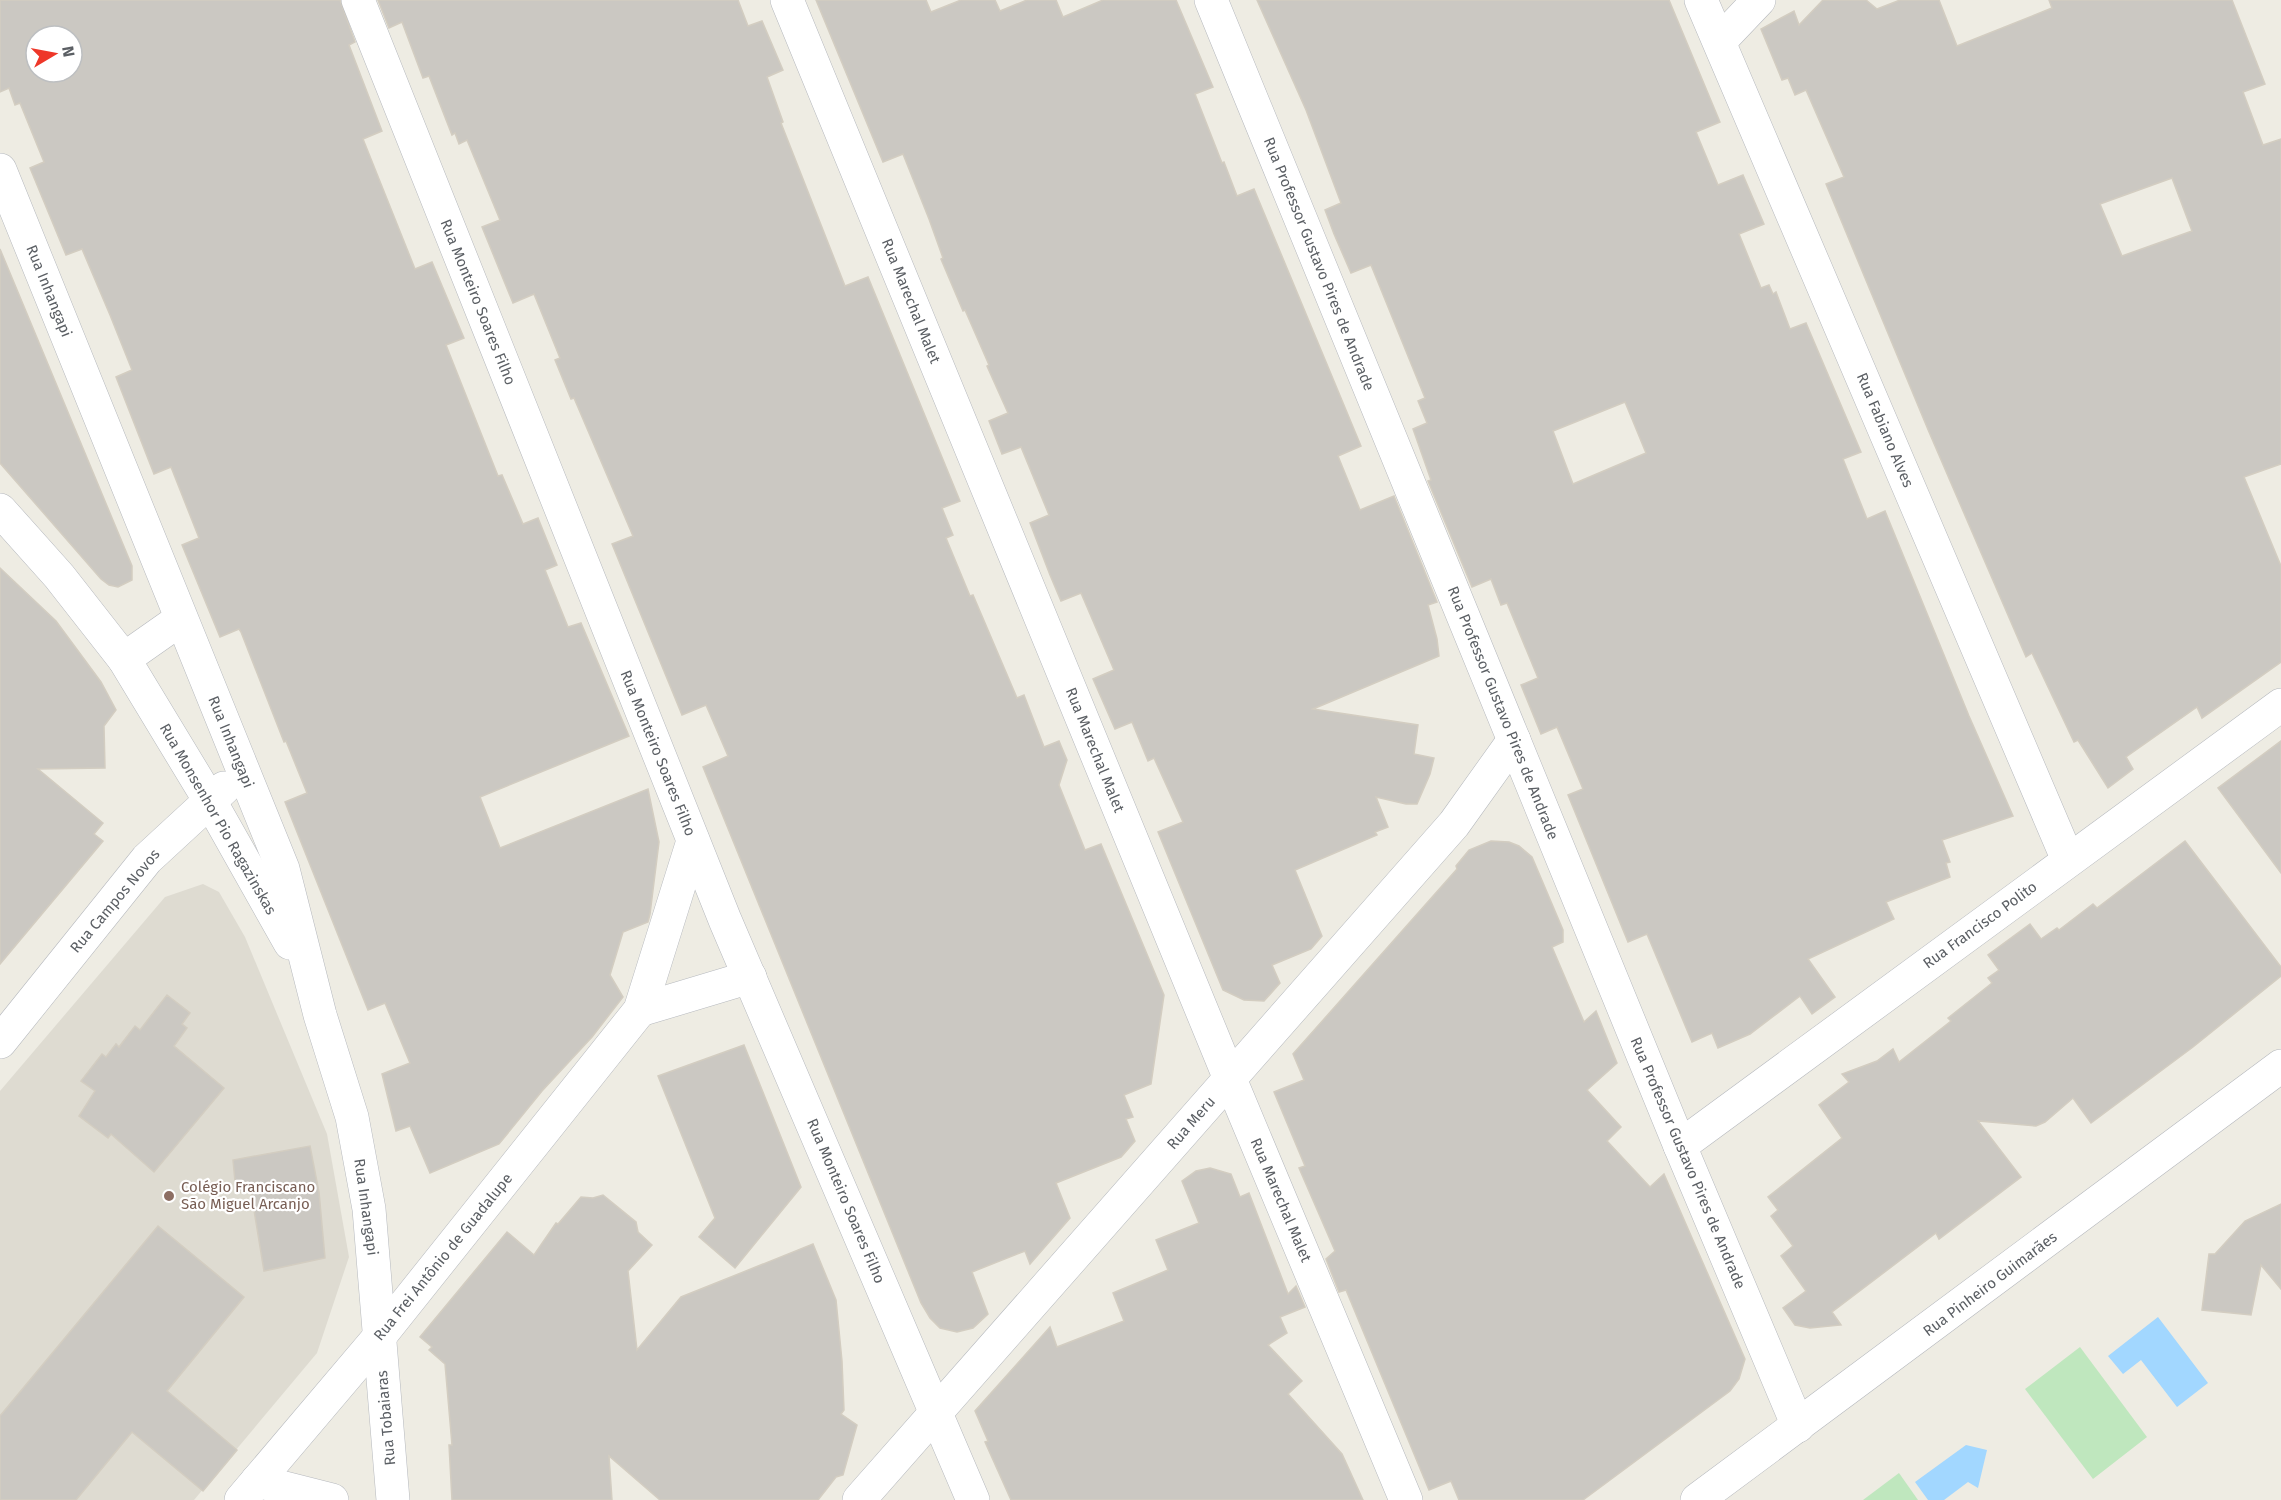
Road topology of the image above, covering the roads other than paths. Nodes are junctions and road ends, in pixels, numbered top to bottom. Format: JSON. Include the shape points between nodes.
{"nodes":[{"id":1,"x":358,"y":0,"type":"edge"},
{"id":2,"x":788,"y":0,"type":"edge"},
{"id":3,"x":1210,"y":0,"type":"edge"},
{"id":4,"x":1701,"y":0,"type":"edge"},
{"id":5,"x":1759,"y":0,"type":"edge"},
{"id":6,"x":1720,"y":41,"type":"junction"},
{"id":7,"x":0,"y":170,"type":"edge"},
{"id":8,"x":0,"y":510,"type":"edge"},
{"id":9,"x":181,"y":619,"type":"junction"},
{"id":10,"x":124,"y":659,"type":"junction"},
{"id":11,"x":2281,"y":705,"type":"edge"},
{"id":12,"x":1514,"y":740,"type":"junction"},
{"id":13,"x":242,"y":771,"type":"junction"},
{"id":14,"x":210,"y":801,"type":"junction"},
{"id":15,"x":693,"y":841,"type":"junction"},
{"id":16,"x":2068,"y":860,"type":"junction"},
{"id":17,"x":750,"y":977,"type":"junction"},
{"id":18,"x":310,"y":980,"type":"junction"},
{"id":19,"x":640,"y":1010,"type":"junction"},
{"id":20,"x":0,"y":1042,"type":"edge"},
{"id":21,"x":2281,"y":1066,"type":"edge"},
{"id":22,"x":1230,"y":1079,"type":"junction"},
{"id":23,"x":1680,"y":1146,"type":"junction"},
{"id":24,"x":380,"y":1336,"type":"junction"},
{"id":25,"x":936,"y":1413,"type":"junction"},
{"id":26,"x":1798,"y":1426,"type":"junction"},
{"id":27,"x":249,"y":1490,"type":"edge"},
{"id":28,"x":332,"y":1500,"type":"edge"},
{"id":29,"x":393,"y":1500,"type":"edge"},
{"id":30,"x":859,"y":1500,"type":"edge"},
{"id":31,"x":973,"y":1500,"type":"edge"},
{"id":32,"x":1406,"y":1500,"type":"edge"},
{"id":33,"x":1697,"y":1500,"type":"edge"}],
"edges":[{"from":1,"to":15,"type":"street","name":"Rua Monteiro Soares Filho"},
{"from":2,"to":22,"type":"street","name":"Rua Marechal Malet"},
{"from":3,"to":12,"type":"street","name":"Rua Professor Gustavo Pires de Andrade"},
{"from":4,"to":6,"type":"street","name":"Rua Fabiano Alves"},
{"from":5,"to":6,"type":"street"},
{"from":6,"to":16,"type":"street","name":"Rua Fabiano Alves"},
{"from":7,"to":9,"type":"street","name":"Rua Inhangapi"},
{"from":8,"to":10,"type":"street","name":"Rua Monsenhor Pio Ragazinskas","via":[[59,576]]},
{"from":9,"to":10,"type":"street"},
{"from":9,"to":13,"type":"street","name":"Rua Inhangapi"},
{"from":10,"to":14,"type":"street","name":"Rua Monsenhor Pio Ragazinskas"},
{"from":11,"to":16,"type":"street","name":"Rua Francisco Polito"},
{"from":12,"to":22,"type":"street","name":"Rua Meru","via":[[1454,824]]},
{"from":12,"to":23,"type":"street","name":"Rua Professor Gustavo Pires de Andrade"},
{"from":13,"to":14,"type":"street","name":"Rua Campos Novos"},
{"from":13,"to":18,"type":"street","name":"Rua Inhangapi","via":[[283,869]]},
{"from":14,"to":18,"type":"street","name":"Rua Monsenhor Pio Ragazinskas"},
{"from":14,"to":20,"type":"street","name":"Rua Campos Novos","via":[[147,859]]},
{"from":15,"to":17,"type":"street","name":"Rua Monteiro Soares Filho"},
{"from":15,"to":19,"type":"street","name":"Rua Frei Antônio de Guadalupe"},
{"from":16,"to":23,"type":"street","name":"Rua Francisco Polito"},
{"from":17,"to":19,"type":"street"},
{"from":17,"to":25,"type":"street","name":"Rua Monteiro Soares Filho"},
{"from":18,"to":24,"type":"street","name":"Rua Inhangapi","via":[[352,1117],[369,1209]]},
{"from":19,"to":24,"type":"street","name":"Rua Frei Antônio de Guadalupe"},
{"from":21,"to":26,"type":"street","name":"Rua Pinheiro Guimarães"},
{"from":22,"to":25,"type":"street","name":"Rua Meru"},
{"from":22,"to":32,"type":"street","name":"Rua Marechal Malet"},
{"from":23,"to":26,"type":"street","name":"Rua Professor Gustavo Pires de Andrade"},
{"from":24,"to":27,"type":"street","name":"Rua Frei Antônio de Guadalupe"},
{"from":24,"to":29,"type":"street","name":"Rua Tobaiaras"},
{"from":25,"to":30,"type":"street","name":"Rua Meru"},
{"from":25,"to":31,"type":"street","name":"Rua Monteiro Soares Filho"},
{"from":26,"to":33,"type":"street","name":"Rua Pinheiro Guimarães"},
{"from":27,"to":28,"type":"street"}]}
